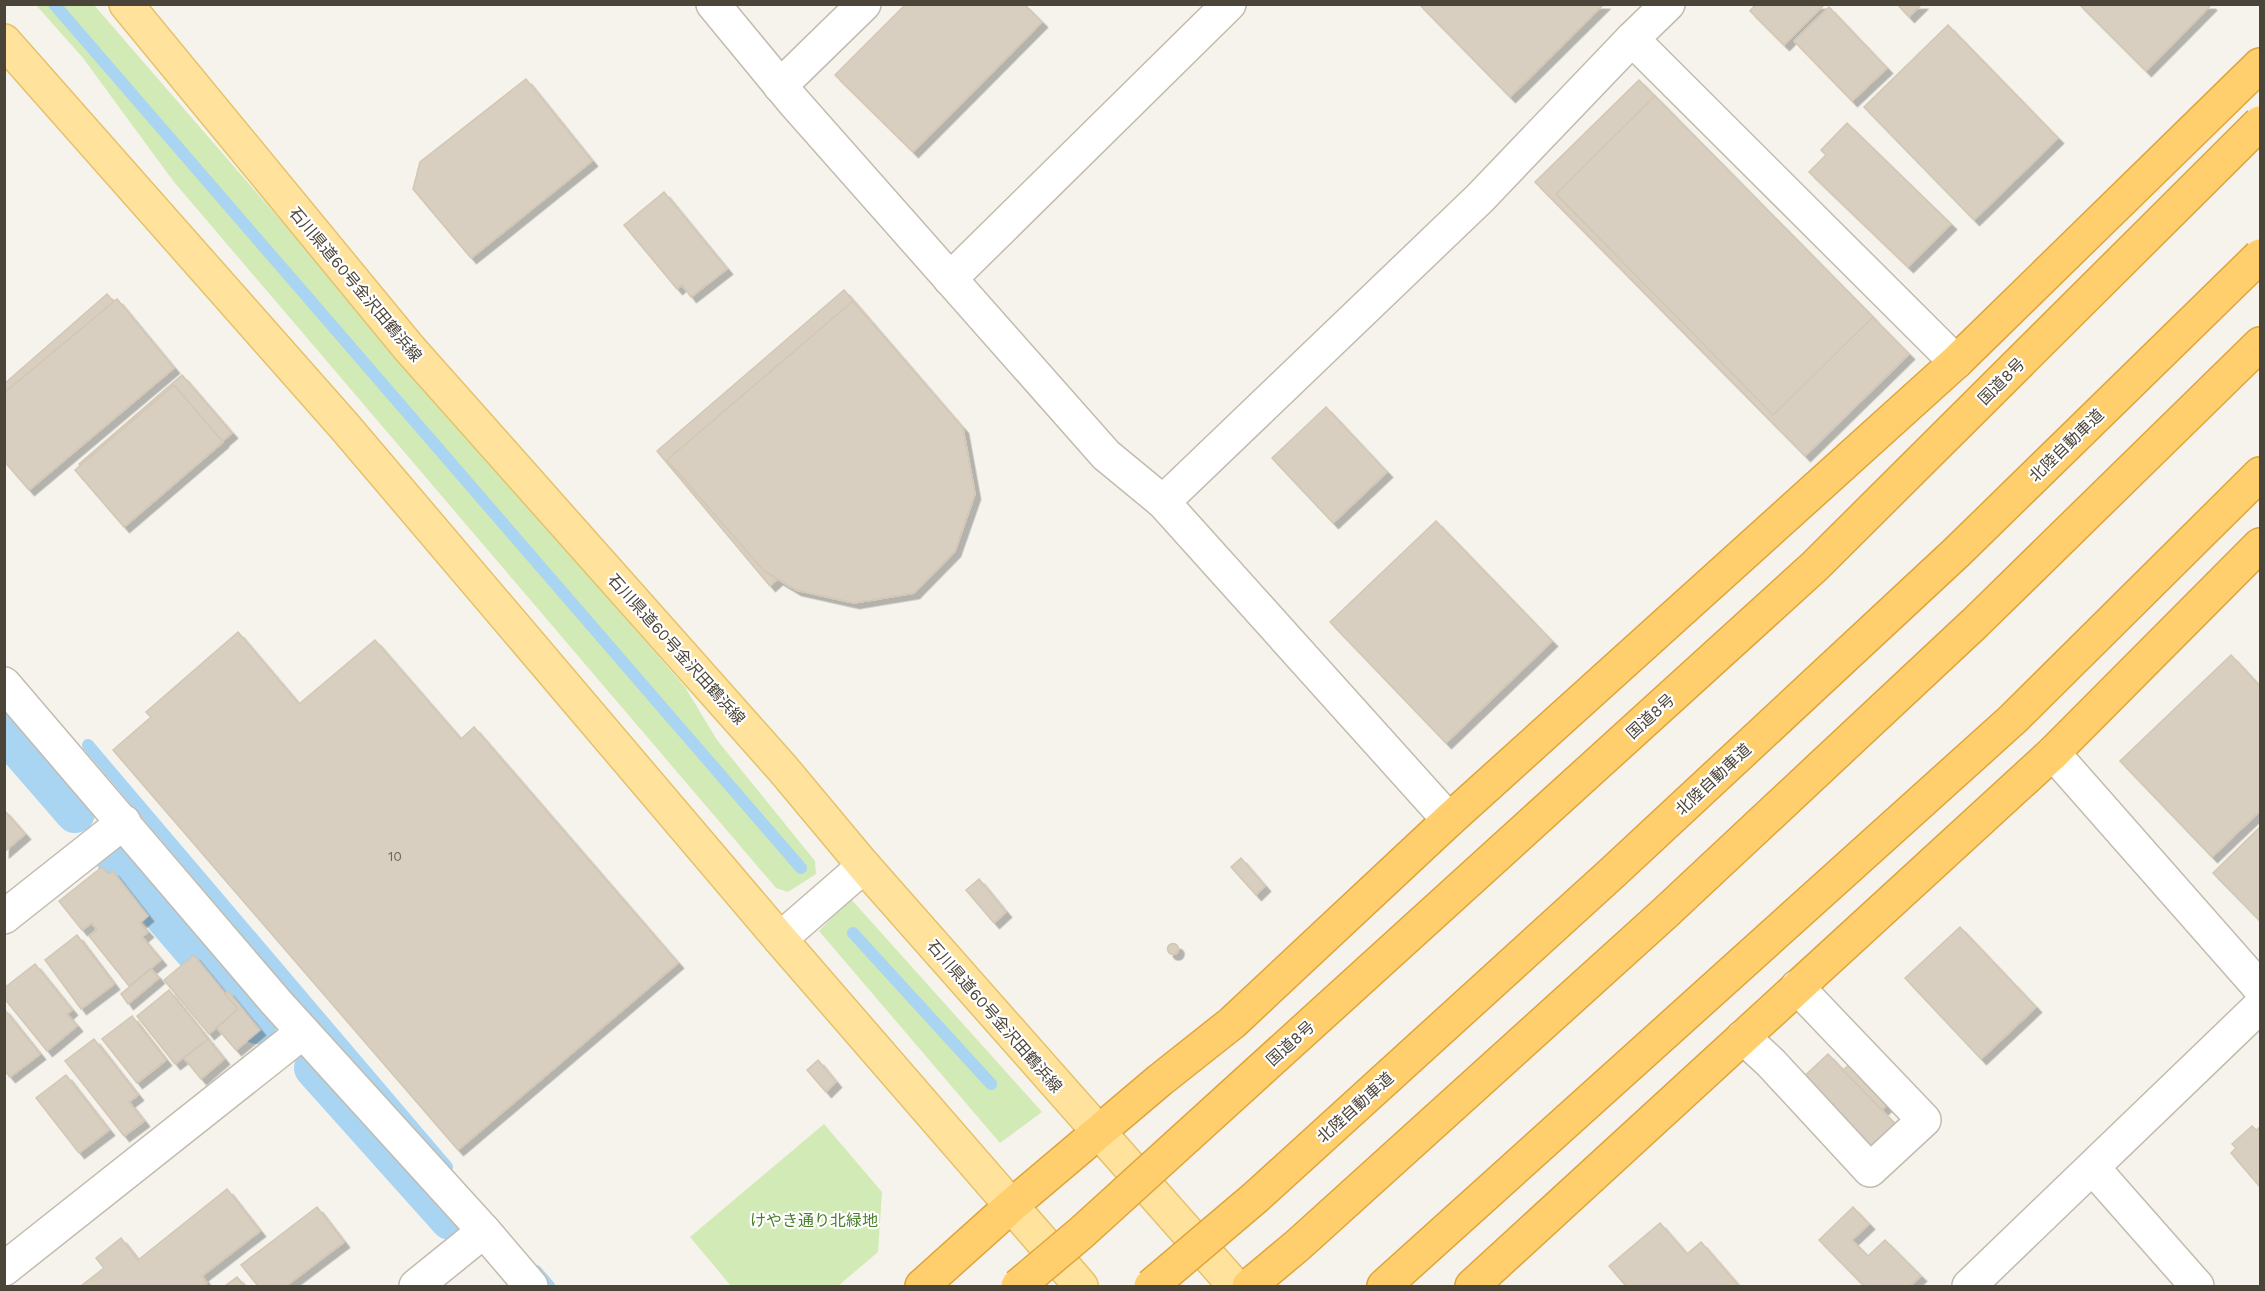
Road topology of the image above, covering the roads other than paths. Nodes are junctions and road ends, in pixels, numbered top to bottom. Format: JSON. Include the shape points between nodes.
{"nodes":[{"id":1,"x":126,"y":4,"type":"edge"},
{"id":2,"x":713,"y":4,"type":"edge"},
{"id":3,"x":864,"y":4,"type":"edge"},
{"id":4,"x":1229,"y":4,"type":"edge"},
{"id":5,"x":1668,"y":4,"type":"edge"},
{"id":6,"x":1632,"y":39,"type":"junction"},
{"id":7,"x":4,"y":41,"type":"edge"},
{"id":8,"x":2260,"y":65,"type":"edge"},
{"id":9,"x":780,"y":86,"type":"junction"},
{"id":10,"x":2260,"y":123,"type":"edge"},
{"id":11,"x":2260,"y":256,"type":"edge"},
{"id":12,"x":950,"y":279,"type":"junction"},
{"id":13,"x":2260,"y":344,"type":"edge"},
{"id":14,"x":1956,"y":362,"type":"junction"},
{"id":15,"x":2260,"y":474,"type":"edge"},
{"id":16,"x":1163,"y":502,"type":"junction"},
{"id":17,"x":2260,"y":545,"type":"edge"},
{"id":18,"x":2260,"y":569,"type":"edge"},
{"id":19,"x":2128,"y":679,"type":"junction"},
{"id":20,"x":4,"y":684,"type":"edge"},
{"id":21,"x":2053,"y":753,"type":"junction"},
{"id":22,"x":1449,"y":820,"type":"junction"},
{"id":23,"x":124,"y":822,"type":"junction"},
{"id":24,"x":864,"y":866,"type":"junction"},
{"id":25,"x":4,"y":917,"type":"edge"},
{"id":26,"x":780,"y":939,"type":"junction"},
{"id":27,"x":1797,"y":987,"type":"junction"},
{"id":28,"x":2260,"y":988,"type":"edge"},
{"id":29,"x":2260,"y":1006,"type":"edge"},
{"id":30,"x":303,"y":1032,"type":"junction"},
{"id":31,"x":1743,"y":1037,"type":"junction"},
{"id":32,"x":1098,"y":1133,"type":"junction"},
{"id":33,"x":2093,"y":1168,"type":"junction"},
{"id":34,"x":1011,"y":1206,"type":"junction"},
{"id":35,"x":484,"y":1231,"type":"junction"},
{"id":36,"x":4,"y":1269,"type":"edge"},
{"id":37,"x":416,"y":1287,"type":"edge"},
{"id":38,"x":531,"y":1287,"type":"edge"},
{"id":39,"x":922,"y":1287,"type":"edge"},
{"id":40,"x":1018,"y":1287,"type":"edge"},
{"id":41,"x":1081,"y":1287,"type":"edge"},
{"id":42,"x":1151,"y":1287,"type":"edge"},
{"id":43,"x":1235,"y":1287,"type":"edge"},
{"id":44,"x":1249,"y":1287,"type":"edge"},
{"id":45,"x":1384,"y":1287,"type":"edge"},
{"id":46,"x":1472,"y":1287,"type":"edge"},
{"id":47,"x":1969,"y":1287,"type":"edge"},
{"id":48,"x":2197,"y":1287,"type":"edge"}],
"edges":[{"from":1,"to":24,"type":"main road","name":"石川県道60号金沢田鶴浜線","via":[[409,348],[783,769]]},
{"from":2,"to":9,"type":"street"},
{"from":3,"to":9,"type":"street"},
{"from":4,"to":12,"type":"street"},
{"from":5,"to":6,"type":"street"},
{"from":6,"to":14,"type":"street"},
{"from":6,"to":16,"type":"street","via":[[1480,198]]},
{"from":7,"to":26,"type":"main road","via":[[345,428]]},
{"from":8,"to":14,"type":"highway"},
{"from":9,"to":12,"type":"street"},
{"from":10,"to":40,"type":"highway","name":"国道8号","bridge":true,"via":[[1815,566]]},
{"from":11,"to":42,"type":"highway","name":"北陸自動車道","bridge":true,"via":[[1957,552],[1611,874],[1256,1197]]},
{"from":12,"to":16,"type":"street","via":[[1106,455]]},
{"from":13,"to":44,"type":"highway","via":[[1975,622],[1665,913]]},
{"from":14,"to":22,"type":"highway"},
{"from":15,"to":45,"type":"highway","via":[[2013,719]]},
{"from":16,"to":22,"type":"street"},
{"from":17,"to":19,"type":"highway"},
{"from":18,"to":19,"type":"highway","via":[[2164,658]]},
{"from":19,"to":21,"type":"highway"},
{"from":20,"to":23,"type":"street"},
{"from":21,"to":27,"type":"highway"},
{"from":21,"to":28,"type":"street"},
{"from":22,"to":32,"type":"highway","via":[[1232,1023]]},
{"from":23,"to":25,"type":"street"},
{"from":23,"to":30,"type":"street"},
{"from":24,"to":26,"type":"street"},
{"from":24,"to":32,"type":"main road","name":"石川県道60号金沢田鶴浜線"},
{"from":26,"to":34,"type":"main road"},
{"from":27,"to":31,"type":"highway"},
{"from":27,"to":31,"type":"street","via":[[1924,1120],[1870,1170]]},
{"from":29,"to":33,"type":"street"},
{"from":30,"to":35,"type":"street"},
{"from":30,"to":36,"type":"street"},
{"from":31,"to":46,"type":"highway"},
{"from":32,"to":34,"type":"highway"},
{"from":32,"to":43,"type":"main road","name":"石川県道60号金沢田鶴浜線"},
{"from":33,"to":47,"type":"street"},
{"from":33,"to":48,"type":"street"},
{"from":34,"to":39,"type":"highway"},
{"from":34,"to":41,"type":"main road"},
{"from":35,"to":37,"type":"street"},
{"from":35,"to":38,"type":"street"}]}
